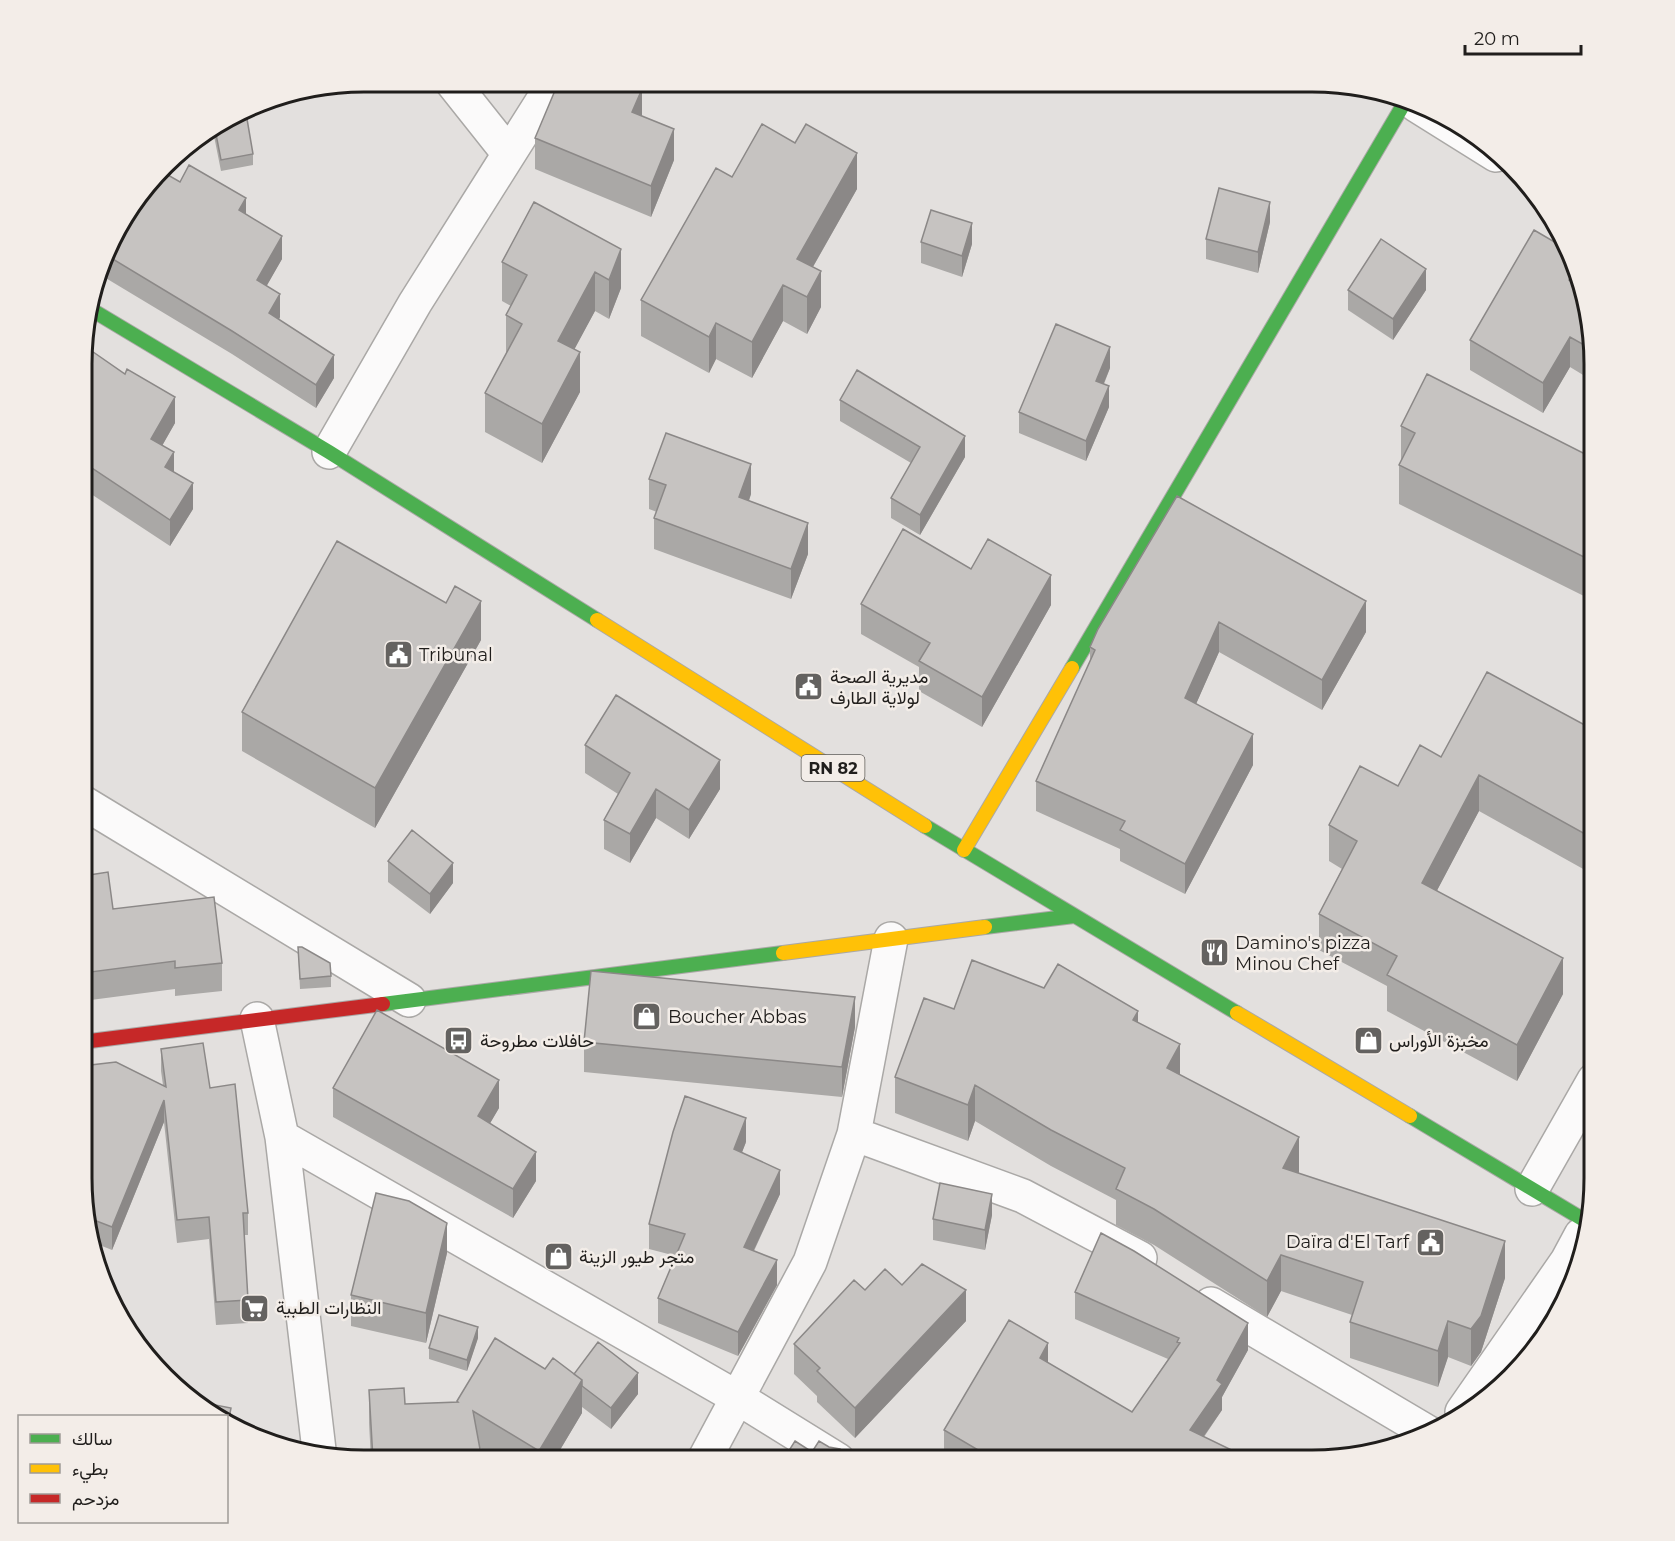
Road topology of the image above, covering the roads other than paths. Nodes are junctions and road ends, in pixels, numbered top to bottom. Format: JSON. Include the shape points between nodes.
{"nodes":[{"id":1,"x":460,"y":92,"type":"edge"},
{"id":2,"x":548,"y":92,"type":"edge"},
{"id":3,"x":1402,"y":107,"type":"edge"},
{"id":4,"x":508,"y":154,"type":"junction"},
{"id":5,"x":97,"y":313,"type":"edge"},
{"id":6,"x":329,"y":452,"type":"junction"},
{"id":7,"x":92,"y":808,"type":"edge"},
{"id":8,"x":964,"y":850,"type":"junction"},
{"id":9,"x":1074,"y":916,"type":"junction"},
{"id":10,"x":891,"y":939,"type":"junction"},
{"id":11,"x":409,"y":1000,"type":"junction"},
{"id":12,"x":257,"y":1019,"type":"junction"},
{"id":13,"x":92,"y":1041,"type":"edge"},
{"id":14,"x":1584,"y":1098,"type":"edge"},
{"id":15,"x":854,"y":1134,"type":"junction"},
{"id":16,"x":282,"y":1137,"type":"junction"},
{"id":17,"x":1532,"y":1189,"type":"junction"},
{"id":18,"x":1580,"y":1218,"type":"edge"},
{"id":19,"x":1574,"y":1248,"type":"edge"},
{"id":20,"x":1473,"y":1396,"type":"edge"},
{"id":21,"x":738,"y":1398,"type":"junction"},
{"id":22,"x":1419,"y":1427,"type":"edge"},
{"id":23,"x":318,"y":1445,"type":"edge"},
{"id":24,"x":709,"y":1450,"type":"edge"},
{"id":25,"x":822,"y":1450,"type":"edge"}],
"edges":[{"from":1,"to":4,"type":"street"},
{"from":2,"to":4,"type":"street"},
{"from":3,"to":8,"type":"street"},
{"from":4,"to":6,"type":"street"},
{"from":5,"to":6,"type":"street","number":"RN 82"},
{"from":6,"to":8,"type":"street","number":"RN 82"},
{"from":7,"to":11,"type":"street"},
{"from":8,"to":9,"type":"street","number":"RN 82"},
{"from":9,"to":10,"type":"street"},
{"from":9,"to":17,"type":"street","number":"RN 82"},
{"from":10,"to":11,"type":"street"},
{"from":10,"to":15,"type":"street"},
{"from":11,"to":12,"type":"street"},
{"from":12,"to":13,"type":"street"},
{"from":12,"to":16,"type":"street"},
{"from":14,"to":17,"type":"street"},
{"from":15,"to":21,"type":"street","via":[[810,1262]]},
{"from":15,"to":22,"type":"street","via":[[1023,1196],[1174,1280]]},
{"from":16,"to":21,"type":"street"},
{"from":16,"to":23,"type":"street"},
{"from":17,"to":18,"type":"street","number":"RN 82"},
{"from":19,"to":20,"type":"street"},
{"from":21,"to":24,"type":"street"},
{"from":21,"to":25,"type":"street"}]}
